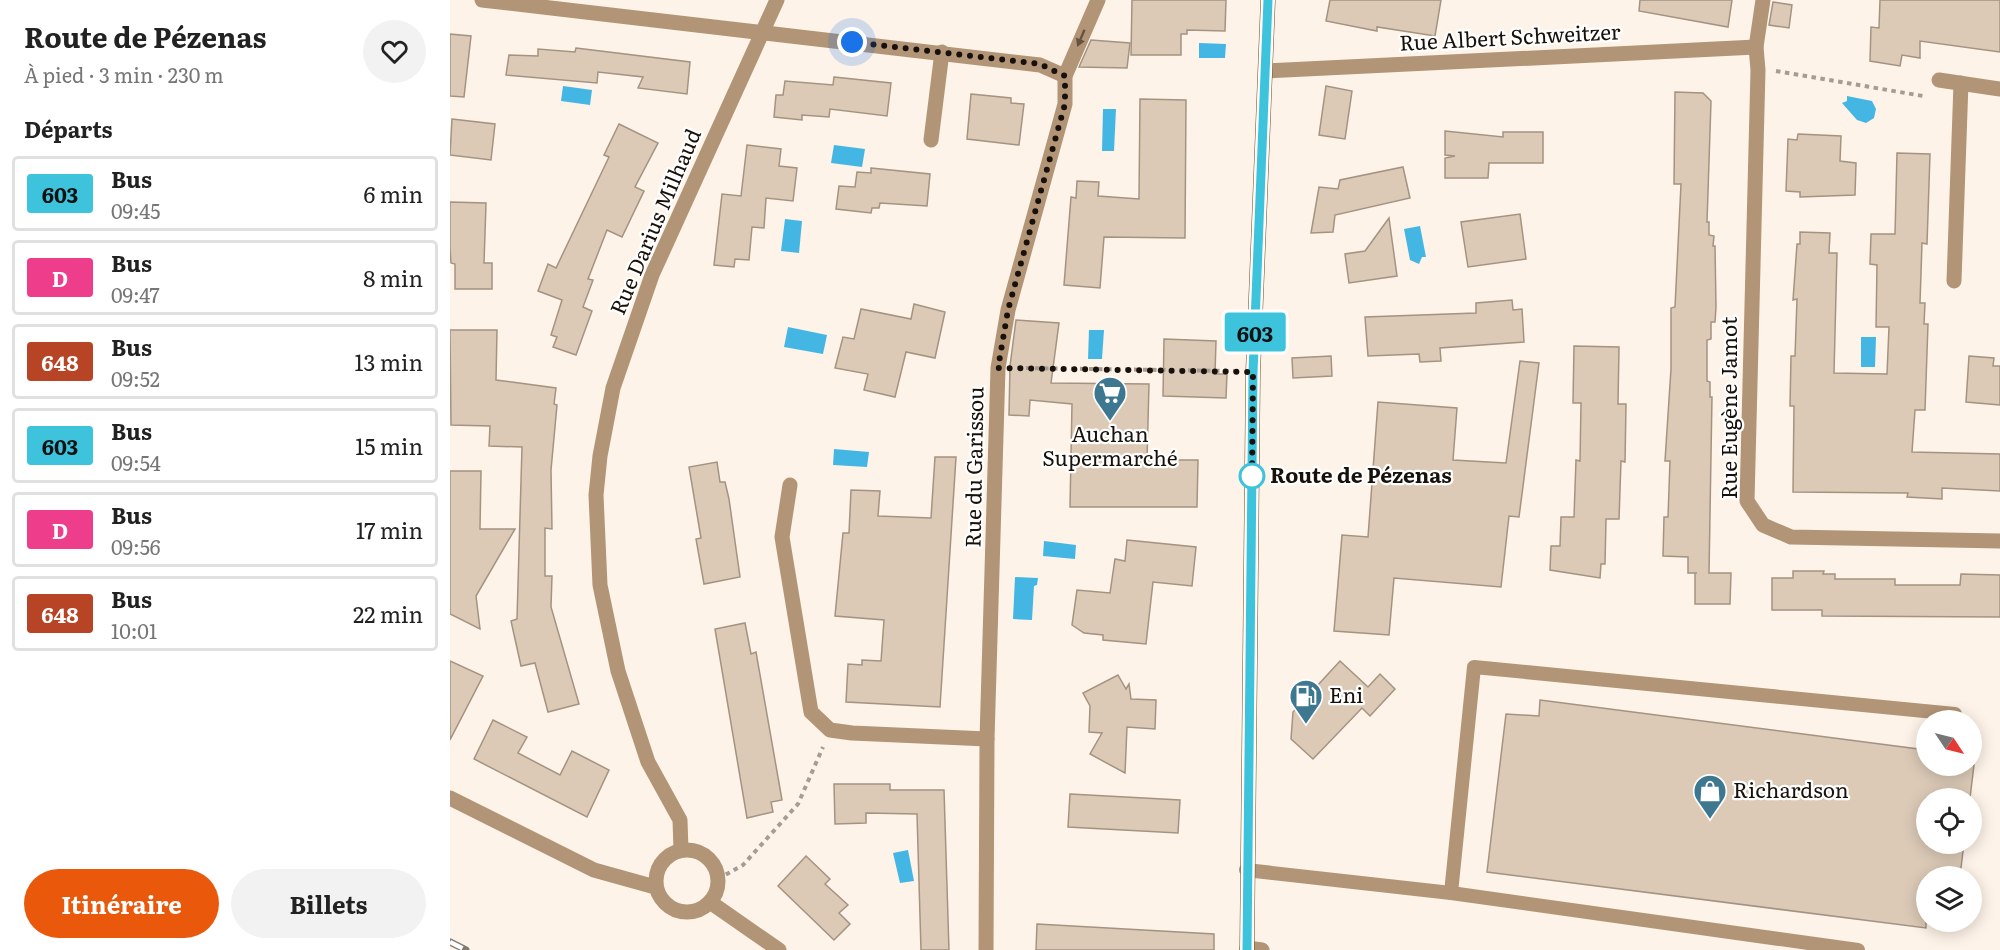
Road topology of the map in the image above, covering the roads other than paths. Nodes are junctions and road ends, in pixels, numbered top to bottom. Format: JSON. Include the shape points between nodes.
{"nodes":[{"id":1,"x":483,"y":0,"type":"edge"},
{"id":2,"x":777,"y":0,"type":"edge"},
{"id":3,"x":1098,"y":0,"type":"edge"},
{"id":4,"x":1268,"y":0,"type":"edge"},
{"id":5,"x":1763,"y":0,"type":"edge"},
{"id":6,"x":762,"y":32,"type":"junction"},
{"id":7,"x":1756,"y":47,"type":"junction"},
{"id":8,"x":942,"y":52,"type":"junction"},
{"id":9,"x":1267,"y":70,"type":"junction"},
{"id":10,"x":1065,"y":76,"type":"junction"},
{"id":11,"x":1939,"y":80,"type":"road end"},
{"id":12,"x":1961,"y":83,"type":"junction"},
{"id":13,"x":2000,"y":89,"type":"edge"},
{"id":14,"x":931,"y":140,"type":"dead end"},
{"id":15,"x":1954,"y":281,"type":"dead end"},
{"id":16,"x":790,"y":485,"type":"dead end"},
{"id":17,"x":2000,"y":542,"type":"edge"},
{"id":18,"x":1916,"y":710,"type":"edge"},
{"id":19,"x":987,"y":739,"type":"junction"},
{"id":20,"x":450,"y":798,"type":"edge"},
{"id":21,"x":681,"y":850,"type":"junction"},
{"id":22,"x":1246,"y":870,"type":"junction"},
{"id":23,"x":655,"y":887,"type":"junction"},
{"id":24,"x":1451,"y":893,"type":"junction"},
{"id":25,"x":710,"y":902,"type":"junction"},
{"id":26,"x":1252,"y":949,"type":"edge"},
{"id":27,"x":779,"y":950,"type":"edge"},
{"id":28,"x":986,"y":950,"type":"edge"},
{"id":29,"x":1858,"y":950,"type":"edge"}],
"edges":[{"from":1,"to":6,"type":"street"},
{"from":2,"to":6,"type":"street","name":"Rue Darius Milhaud"},
{"from":3,"to":10,"type":"street","name":"Rue du Garissou","one_way":true},
{"from":4,"to":9,"type":"main road"},
{"from":5,"to":7,"type":"street","name":"Rue Eugène Jamot"},
{"from":6,"to":8,"type":"street"},
{"from":6,"to":21,"type":"street","name":"Rue Darius Milhaud","via":[[652,275],[613,388],[596,495],[600,585],[618,671],[648,762],[680,820]]},
{"from":7,"to":9,"type":"street","name":"Rue Albert Schweitzer"},
{"from":7,"to":17,"type":"street","name":"Rue Eugène Jamot","via":[[1747,501],[1752,512],[1763,525],[1791,537]]},
{"from":8,"to":10,"type":"street","via":[[1040,64]]},
{"from":8,"to":14,"type":"street"},
{"from":9,"to":22,"type":"main road","via":[[1253,372]]},
{"from":10,"to":19,"type":"street","name":"Rue du Garissou","via":[[1065,104],[1008,310],[998,368]]},
{"from":11,"to":12,"type":"street"},
{"from":12,"to":13,"type":"street"},
{"from":12,"to":15,"type":"street"},
{"from":16,"to":19,"type":"street","via":[[782,537],[812,712],[830,730],[852,734]]},
{"from":18,"to":24,"type":"lane","via":[[1474,667]]},
{"from":19,"to":28,"type":"street","name":"Rue du Garissou"},
{"from":20,"to":23,"type":"street","via":[[594,870]]},
{"from":21,"to":23,"type":"street","via":[[666,857],[656,870]]},
{"from":21,"to":25,"type":"street","via":[[699,852],[712,862],[718,879]]},
{"from":22,"to":24,"type":"lane"},
{"from":22,"to":26,"type":"main road"},
{"from":23,"to":25,"type":"street","via":[[659,898],[682,913],[697,911]]},
{"from":24,"to":29,"type":"lane"},
{"from":25,"to":27,"type":"street"}]}
